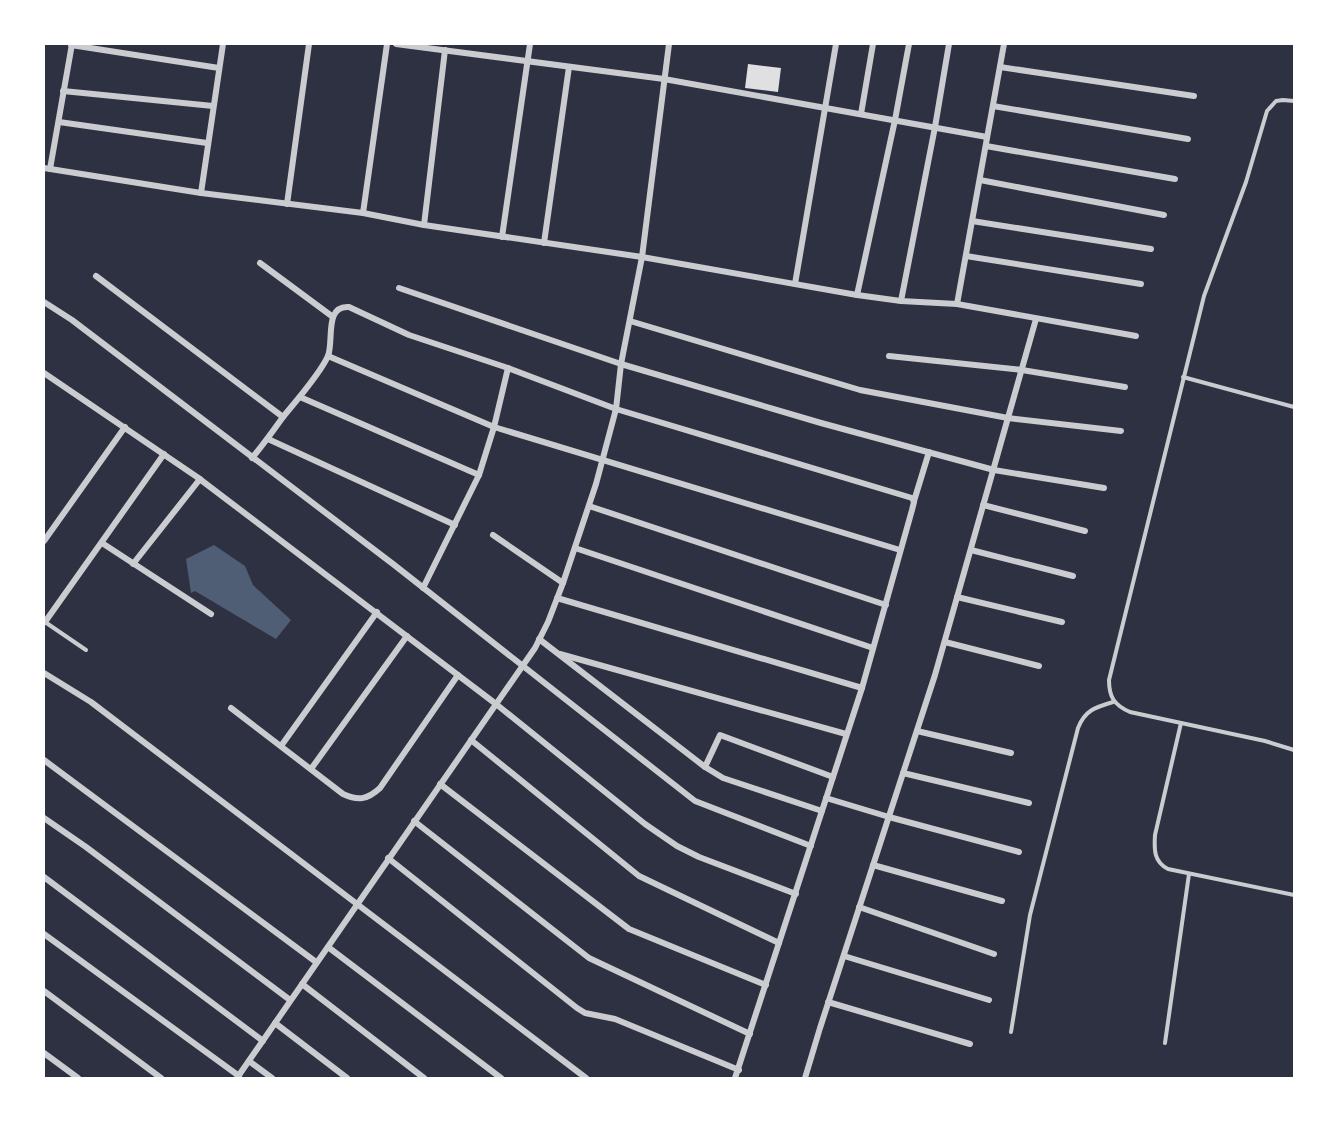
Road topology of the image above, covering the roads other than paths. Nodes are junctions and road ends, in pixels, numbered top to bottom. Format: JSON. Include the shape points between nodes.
{"nodes":[{"id":1,"x":72,"y":44,"type":"edge"},
{"id":2,"x":223,"y":44,"type":"edge"},
{"id":3,"x":309,"y":44,"type":"edge"},
{"id":4,"x":387,"y":44,"type":"edge"},
{"id":5,"x":396,"y":44,"type":"edge"},
{"id":6,"x":530,"y":44,"type":"edge"},
{"id":7,"x":669,"y":44,"type":"edge"},
{"id":8,"x":836,"y":44,"type":"edge"},
{"id":9,"x":873,"y":44,"type":"edge"},
{"id":10,"x":909,"y":44,"type":"edge"},
{"id":11,"x":949,"y":44,"type":"edge"},
{"id":12,"x":1004,"y":44,"type":"edge"},
{"id":13,"x":444,"y":50,"type":"junction"},
{"id":14,"x":527,"y":61,"type":"junction"},
{"id":15,"x":569,"y":67,"type":"junction"},
{"id":16,"x":1000,"y":67,"type":"junction"},
{"id":17,"x":219,"y":68,"type":"junction"},
{"id":18,"x":664,"y":79,"type":"junction"},
{"id":19,"x":63,"y":92,"type":"junction"},
{"id":20,"x":1194,"y":96,"type":"dead end"},
{"id":21,"x":1294,"y":101,"type":"edge"},
{"id":22,"x":213,"y":106,"type":"junction"},
{"id":23,"x":993,"y":106,"type":"junction"},
{"id":24,"x":825,"y":108,"type":"junction"},
{"id":25,"x":861,"y":114,"type":"junction"},
{"id":26,"x":895,"y":120,"type":"junction"},
{"id":27,"x":59,"y":122,"type":"junction"},
{"id":28,"x":934,"y":127,"type":"junction"},
{"id":29,"x":987,"y":137,"type":"junction"},
{"id":30,"x":1188,"y":139,"type":"dead end"},
{"id":31,"x":207,"y":143,"type":"junction"},
{"id":32,"x":986,"y":146,"type":"junction"},
{"id":33,"x":47,"y":169,"type":"edge"},
{"id":34,"x":1175,"y":179,"type":"dead end"},
{"id":35,"x":980,"y":180,"type":"junction"},
{"id":36,"x":201,"y":193,"type":"junction"},
{"id":37,"x":287,"y":204,"type":"junction"},
{"id":38,"x":363,"y":213,"type":"junction"},
{"id":39,"x":1164,"y":214,"type":"dead end"},
{"id":40,"x":972,"y":220,"type":"junction"},
{"id":41,"x":424,"y":225,"type":"junction"},
{"id":42,"x":502,"y":237,"type":"junction"},
{"id":43,"x":544,"y":243,"type":"junction"},
{"id":44,"x":1150,"y":249,"type":"dead end"},
{"id":45,"x":966,"y":256,"type":"junction"},
{"id":46,"x":642,"y":257,"type":"junction"},
{"id":47,"x":260,"y":263,"type":"dead end"},
{"id":48,"x":96,"y":276,"type":"dead end"},
{"id":49,"x":795,"y":285,"type":"junction"},
{"id":50,"x":1141,"y":285,"type":"dead end"},
{"id":51,"x":399,"y":288,"type":"dead end"},
{"id":52,"x":857,"y":295,"type":"junction"},
{"id":53,"x":901,"y":301,"type":"junction"},
{"id":54,"x":44,"y":302,"type":"edge"},
{"id":55,"x":957,"y":304,"type":"junction"},
{"id":56,"x":333,"y":317,"type":"junction"},
{"id":57,"x":1036,"y":319,"type":"junction"},
{"id":58,"x":630,"y":321,"type":"junction"},
{"id":59,"x":1136,"y":336,"type":"dead end"},
{"id":60,"x":328,"y":356,"type":"junction"},
{"id":61,"x":889,"y":356,"type":"dead end"},
{"id":62,"x":621,"y":364,"type":"junction"},
{"id":63,"x":508,"y":368,"type":"junction"},
{"id":64,"x":1022,"y":370,"type":"junction"},
{"id":65,"x":44,"y":373,"type":"edge"},
{"id":66,"x":1184,"y":377,"type":"junction"},
{"id":67,"x":1125,"y":387,"type":"dead end"},
{"id":68,"x":300,"y":397,"type":"junction"},
{"id":69,"x":1294,"y":407,"type":"edge"},
{"id":70,"x":616,"y":409,"type":"junction"},
{"id":71,"x":283,"y":417,"type":"junction"},
{"id":72,"x":1008,"y":418,"type":"junction"},
{"id":73,"x":124,"y":427,"type":"junction"},
{"id":74,"x":494,"y":427,"type":"junction"},
{"id":75,"x":1121,"y":431,"type":"dead end"},
{"id":76,"x":268,"y":439,"type":"junction"},
{"id":77,"x":929,"y":452,"type":"junction"},
{"id":78,"x":164,"y":454,"type":"junction"},
{"id":79,"x":252,"y":458,"type":"junction"},
{"id":80,"x":603,"y":459,"type":"junction"},
{"id":81,"x":993,"y":470,"type":"junction"},
{"id":82,"x":479,"y":475,"type":"junction"},
{"id":83,"x":200,"y":479,"type":"junction"},
{"id":84,"x":1104,"y":488,"type":"dead end"},
{"id":85,"x":914,"y":502,"type":"junction"},
{"id":86,"x":589,"y":506,"type":"junction"},
{"id":87,"x":983,"y":506,"type":"junction"},
{"id":88,"x":455,"y":525,"type":"junction"},
{"id":89,"x":1084,"y":531,"type":"dead end"},
{"id":90,"x":493,"y":535,"type":"dead end"},
{"id":91,"x":44,"y":541,"type":"edge"},
{"id":92,"x":102,"y":543,"type":"junction"},
{"id":93,"x":575,"y":548,"type":"junction"},
{"id":94,"x":900,"y":550,"type":"junction"},
{"id":95,"x":971,"y":550,"type":"junction"},
{"id":96,"x":133,"y":564,"type":"junction"},
{"id":97,"x":1073,"y":576,"type":"dead end"},
{"id":98,"x":563,"y":583,"type":"junction"},
{"id":99,"x":423,"y":588,"type":"junction"},
{"id":100,"x":957,"y":597,"type":"junction"},
{"id":101,"x":557,"y":598,"type":"junction"},
{"id":102,"x":886,"y":605,"type":"junction"},
{"id":103,"x":377,"y":612,"type":"junction"},
{"id":104,"x":211,"y":614,"type":"dead end"},
{"id":105,"x":44,"y":622,"type":"edge"},
{"id":106,"x":1062,"y":622,"type":"dead end"},
{"id":107,"x":407,"y":636,"type":"junction"},
{"id":108,"x":539,"y":639,"type":"junction"},
{"id":109,"x":945,"y":642,"type":"junction"},
{"id":110,"x":873,"y":648,"type":"junction"},
{"id":111,"x":86,"y":650,"type":"dead end"},
{"id":112,"x":558,"y":654,"type":"junction"},
{"id":113,"x":523,"y":665,"type":"junction"},
{"id":114,"x":1039,"y":666,"type":"dead end"},
{"id":115,"x":44,"y":673,"type":"edge"},
{"id":116,"x":458,"y":675,"type":"junction"},
{"id":117,"x":862,"y":688,"type":"junction"},
{"id":118,"x":1113,"y":702,"type":"junction"},
{"id":119,"x":496,"y":704,"type":"junction"},
{"id":120,"x":231,"y":708,"type":"dead end"},
{"id":121,"x":1181,"y":723,"type":"junction"},
{"id":122,"x":917,"y":732,"type":"junction"},
{"id":123,"x":846,"y":734,"type":"junction"},
{"id":124,"x":471,"y":740,"type":"junction"},
{"id":125,"x":281,"y":746,"type":"junction"},
{"id":126,"x":1294,"y":750,"type":"edge"},
{"id":127,"x":1011,"y":753,"type":"dead end"},
{"id":128,"x":44,"y":760,"type":"edge"},
{"id":129,"x":705,"y":767,"type":"junction"},
{"id":130,"x":310,"y":769,"type":"junction"},
{"id":131,"x":903,"y":773,"type":"junction"},
{"id":132,"x":833,"y":777,"type":"junction"},
{"id":133,"x":440,"y":784,"type":"junction"},
{"id":134,"x":826,"y":798,"type":"junction"},
{"id":135,"x":1029,"y":803,"type":"dead end"},
{"id":136,"x":822,"y":811,"type":"junction"},
{"id":137,"x":889,"y":817,"type":"junction"},
{"id":138,"x":44,"y":818,"type":"edge"},
{"id":139,"x":414,"y":821,"type":"junction"},
{"id":140,"x":811,"y":846,"type":"junction"},
{"id":141,"x":1019,"y":852,"type":"dead end"},
{"id":142,"x":388,"y":858,"type":"junction"},
{"id":143,"x":873,"y":865,"type":"junction"},
{"id":144,"x":1189,"y":874,"type":"junction"},
{"id":145,"x":44,"y":877,"type":"edge"},
{"id":146,"x":796,"y":894,"type":"junction"},
{"id":147,"x":1294,"y":895,"type":"edge"},
{"id":148,"x":1002,"y":901,"type":"dead end"},
{"id":149,"x":358,"y":904,"type":"junction"},
{"id":150,"x":860,"y":907,"type":"junction"},
{"id":151,"x":44,"y":934,"type":"edge"},
{"id":152,"x":779,"y":944,"type":"junction"},
{"id":153,"x":328,"y":947,"type":"junction"},
{"id":154,"x":994,"y":954,"type":"dead end"},
{"id":155,"x":844,"y":956,"type":"junction"},
{"id":156,"x":316,"y":962,"type":"junction"},
{"id":157,"x":302,"y":984,"type":"junction"},
{"id":158,"x":766,"y":985,"type":"junction"},
{"id":159,"x":44,"y":991,"type":"edge"},
{"id":160,"x":290,"y":1000,"type":"junction"},
{"id":161,"x":989,"y":1000,"type":"dead end"},
{"id":162,"x":828,"y":1002,"type":"junction"},
{"id":163,"x":275,"y":1023,"type":"junction"},
{"id":164,"x":1011,"y":1032,"type":"dead end"},
{"id":165,"x":750,"y":1034,"type":"junction"},
{"id":166,"x":263,"y":1041,"type":"junction"},
{"id":167,"x":1165,"y":1043,"type":"dead end"},
{"id":168,"x":970,"y":1044,"type":"dead end"},
{"id":169,"x":44,"y":1053,"type":"edge"},
{"id":170,"x":249,"y":1061,"type":"junction"},
{"id":171,"x":739,"y":1070,"type":"junction"},
{"id":172,"x":238,"y":1077,"type":"edge"},
{"id":173,"x":78,"y":1078,"type":"edge"},
{"id":174,"x":161,"y":1078,"type":"edge"},
{"id":175,"x":272,"y":1078,"type":"edge"},
{"id":176,"x":347,"y":1078,"type":"edge"},
{"id":177,"x":424,"y":1078,"type":"edge"},
{"id":178,"x":501,"y":1078,"type":"edge"},
{"id":179,"x":586,"y":1078,"type":"edge"},
{"id":180,"x":735,"y":1078,"type":"edge"},
{"id":181,"x":805,"y":1078,"type":"edge"}],
"edges":[{"from":1,"to":17,"type":"street"},
{"from":1,"to":19,"type":"street"},
{"from":2,"to":17,"type":"street"},
{"from":3,"to":37,"type":"street"},
{"from":4,"to":38,"type":"street"},
{"from":5,"to":13,"type":"street"},
{"from":6,"to":14,"type":"street"},
{"from":7,"to":18,"type":"street"},
{"from":8,"to":24,"type":"street"},
{"from":9,"to":25,"type":"street"},
{"from":10,"to":26,"type":"street"},
{"from":11,"to":28,"type":"street"},
{"from":12,"to":16,"type":"street"},
{"from":13,"to":14,"type":"street"},
{"from":13,"to":41,"type":"street"},
{"from":14,"to":15,"type":"street"},
{"from":14,"to":42,"type":"street"},
{"from":15,"to":18,"type":"street"},
{"from":15,"to":43,"type":"street"},
{"from":16,"to":20,"type":"street"},
{"from":16,"to":23,"type":"street"},
{"from":17,"to":22,"type":"street"},
{"from":18,"to":24,"type":"street"},
{"from":18,"to":46,"type":"street"},
{"from":19,"to":22,"type":"street"},
{"from":19,"to":27,"type":"street"},
{"from":21,"to":66,"type":"lane","via":[[1276,101],[1267,111],[1246,182],[1204,296]]},
{"from":22,"to":31,"type":"street"},
{"from":23,"to":29,"type":"street"},
{"from":23,"to":30,"type":"street"},
{"from":24,"to":25,"type":"street"},
{"from":24,"to":49,"type":"street"},
{"from":25,"to":26,"type":"street"},
{"from":26,"to":28,"type":"street"},
{"from":26,"to":52,"type":"street"},
{"from":27,"to":31,"type":"street"},
{"from":27,"to":33,"type":"street"},
{"from":28,"to":29,"type":"street"},
{"from":28,"to":53,"type":"street"},
{"from":29,"to":32,"type":"street"},
{"from":31,"to":36,"type":"street"},
{"from":32,"to":34,"type":"street"},
{"from":32,"to":35,"type":"street"},
{"from":33,"to":36,"type":"street"},
{"from":35,"to":39,"type":"street"},
{"from":35,"to":40,"type":"street"},
{"from":36,"to":37,"type":"street"},
{"from":37,"to":38,"type":"street"},
{"from":38,"to":41,"type":"street"},
{"from":40,"to":44,"type":"street"},
{"from":40,"to":45,"type":"street"},
{"from":41,"to":42,"type":"street"},
{"from":42,"to":43,"type":"street"},
{"from":43,"to":46,"type":"street"},
{"from":45,"to":50,"type":"street"},
{"from":45,"to":55,"type":"street"},
{"from":46,"to":49,"type":"street"},
{"from":46,"to":58,"type":"street"},
{"from":47,"to":56,"type":"street"},
{"from":48,"to":71,"type":"street"},
{"from":49,"to":52,"type":"street"},
{"from":51,"to":62,"type":"street"},
{"from":52,"to":53,"type":"street"},
{"from":53,"to":55,"type":"street"},
{"from":54,"to":79,"type":"street"},
{"from":55,"to":57,"type":"street"},
{"from":56,"to":60,"type":"street"},
{"from":56,"to":63,"type":"street","via":[[337,309],[350,307],[409,335]]},
{"from":57,"to":59,"type":"street"},
{"from":57,"to":64,"type":"street"},
{"from":58,"to":62,"type":"street"},
{"from":58,"to":72,"type":"street","via":[[860,390]]},
{"from":60,"to":68,"type":"street"},
{"from":60,"to":74,"type":"street"},
{"from":61,"to":64,"type":"street"},
{"from":62,"to":70,"type":"street"},
{"from":62,"to":77,"type":"street"},
{"from":63,"to":70,"type":"street"},
{"from":63,"to":74,"type":"street"},
{"from":64,"to":67,"type":"street"},
{"from":64,"to":72,"type":"street"},
{"from":65,"to":73,"type":"street"},
{"from":66,"to":69,"type":"lane"},
{"from":66,"to":118,"type":"lane","via":[[1109,680]]},
{"from":68,"to":71,"type":"street"},
{"from":68,"to":82,"type":"street"},
{"from":70,"to":80,"type":"street"},
{"from":70,"to":85,"type":"street","via":[[906,495]]},
{"from":71,"to":76,"type":"street"},
{"from":72,"to":75,"type":"street"},
{"from":72,"to":81,"type":"street"},
{"from":73,"to":78,"type":"street"},
{"from":73,"to":91,"type":"street"},
{"from":74,"to":80,"type":"street"},
{"from":74,"to":82,"type":"street"},
{"from":76,"to":79,"type":"street"},
{"from":76,"to":88,"type":"street"},
{"from":77,"to":81,"type":"street"},
{"from":77,"to":85,"type":"street"},
{"from":78,"to":83,"type":"street"},
{"from":78,"to":92,"type":"street"},
{"from":79,"to":99,"type":"street"},
{"from":80,"to":86,"type":"street"},
{"from":80,"to":94,"type":"street"},
{"from":81,"to":84,"type":"street"},
{"from":81,"to":87,"type":"street"},
{"from":82,"to":88,"type":"street"},
{"from":83,"to":96,"type":"street"},
{"from":83,"to":103,"type":"street"},
{"from":85,"to":94,"type":"street"},
{"from":86,"to":93,"type":"street"},
{"from":86,"to":102,"type":"street"},
{"from":87,"to":89,"type":"street"},
{"from":87,"to":95,"type":"street"},
{"from":88,"to":99,"type":"street"},
{"from":90,"to":98,"type":"street"},
{"from":92,"to":96,"type":"street"},
{"from":92,"to":105,"type":"street"},
{"from":93,"to":98,"type":"street"},
{"from":93,"to":110,"type":"street"},
{"from":94,"to":102,"type":"street"},
{"from":95,"to":97,"type":"street"},
{"from":95,"to":100,"type":"street"},
{"from":96,"to":104,"type":"street"},
{"from":98,"to":101,"type":"street"},
{"from":99,"to":113,"type":"street"},
{"from":100,"to":106,"type":"street"},
{"from":100,"to":109,"type":"street"},
{"from":101,"to":108,"type":"street"},
{"from":101,"to":117,"type":"street"},
{"from":102,"to":110,"type":"street"},
{"from":103,"to":107,"type":"street"},
{"from":103,"to":125,"type":"street"},
{"from":105,"to":111,"type":"lane"},
{"from":107,"to":116,"type":"street"},
{"from":107,"to":130,"type":"street"},
{"from":108,"to":112,"type":"street"},
{"from":108,"to":113,"type":"street"},
{"from":109,"to":114,"type":"street"},
{"from":109,"to":122,"type":"street"},
{"from":110,"to":117,"type":"street"},
{"from":112,"to":123,"type":"street"},
{"from":112,"to":129,"type":"street"},
{"from":113,"to":119,"type":"street"},
{"from":113,"to":140,"type":"street","via":[[696,801]]},
{"from":115,"to":149,"type":"street","via":[[91,702]]},
{"from":116,"to":119,"type":"street"},
{"from":116,"to":130,"type":"street","via":[[371,796],[362,800],[343,794]]},
{"from":117,"to":123,"type":"street"},
{"from":118,"to":121,"type":"lane","via":[[1130,712]]},
{"from":118,"to":164,"type":"lane","via":[[1089,711],[1078,728],[1030,915]]},
{"from":119,"to":124,"type":"street"},
{"from":119,"to":146,"type":"street","via":[[677,846]]},
{"from":120,"to":125,"type":"street"},
{"from":121,"to":126,"type":"lane"},
{"from":121,"to":144,"type":"lane","via":[[1155,848],[1162,866]]},
{"from":122,"to":127,"type":"street"},
{"from":122,"to":131,"type":"street"},
{"from":123,"to":132,"type":"street"},
{"from":124,"to":133,"type":"street"},
{"from":124,"to":152,"type":"street","via":[[639,876]]},
{"from":125,"to":130,"type":"street"},
{"from":128,"to":156,"type":"street"},
{"from":129,"to":132,"type":"street","via":[[720,735]]},
{"from":129,"to":136,"type":"street","via":[[723,778]]},
{"from":131,"to":135,"type":"street"},
{"from":131,"to":137,"type":"street"},
{"from":132,"to":134,"type":"street"},
{"from":133,"to":139,"type":"street"},
{"from":133,"to":158,"type":"street","via":[[629,929]]},
{"from":134,"to":136,"type":"street"},
{"from":134,"to":137,"type":"street"},
{"from":136,"to":140,"type":"street"},
{"from":137,"to":141,"type":"street"},
{"from":137,"to":143,"type":"street"},
{"from":138,"to":160,"type":"street"},
{"from":139,"to":142,"type":"street"},
{"from":139,"to":165,"type":"street","via":[[589,958]]},
{"from":140,"to":146,"type":"street"},
{"from":142,"to":149,"type":"street"},
{"from":142,"to":171,"type":"street","via":[[585,1013],[615,1019]]},
{"from":143,"to":148,"type":"street"},
{"from":143,"to":150,"type":"street"},
{"from":144,"to":147,"type":"lane"},
{"from":144,"to":167,"type":"lane"},
{"from":145,"to":166,"type":"street"},
{"from":146,"to":152,"type":"street"},
{"from":149,"to":153,"type":"street"},
{"from":149,"to":179,"type":"street"},
{"from":150,"to":154,"type":"street"},
{"from":150,"to":155,"type":"street"},
{"from":151,"to":172,"type":"street"},
{"from":152,"to":158,"type":"street"},
{"from":153,"to":156,"type":"street"},
{"from":153,"to":178,"type":"street"},
{"from":155,"to":161,"type":"street"},
{"from":155,"to":162,"type":"street"},
{"from":156,"to":157,"type":"street"},
{"from":157,"to":160,"type":"street"},
{"from":157,"to":177,"type":"street"},
{"from":158,"to":165,"type":"street"},
{"from":159,"to":174,"type":"street"},
{"from":160,"to":163,"type":"street"},
{"from":162,"to":168,"type":"street"},
{"from":162,"to":181,"type":"street"},
{"from":163,"to":166,"type":"street"},
{"from":163,"to":176,"type":"street"},
{"from":165,"to":171,"type":"street"},
{"from":166,"to":170,"type":"street"},
{"from":169,"to":173,"type":"street"},
{"from":170,"to":172,"type":"street"},
{"from":170,"to":175,"type":"street"},
{"from":171,"to":180,"type":"street"}]}
